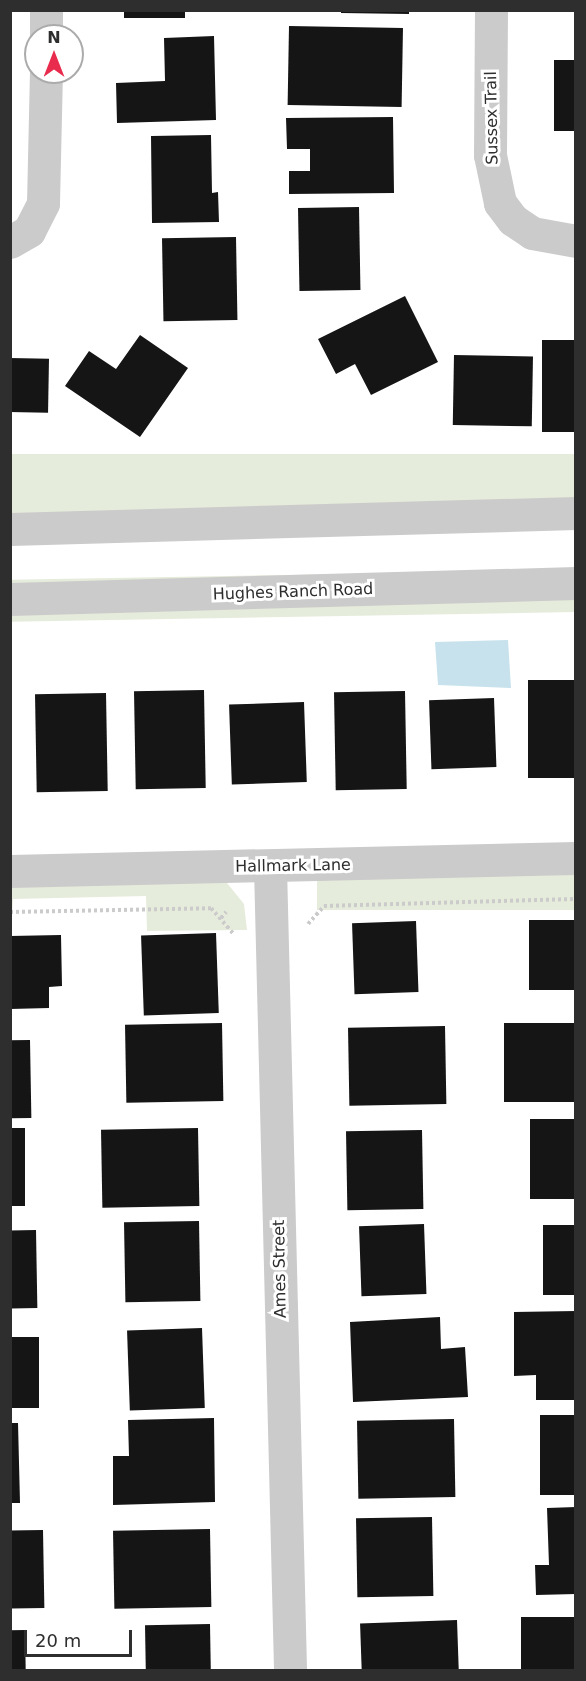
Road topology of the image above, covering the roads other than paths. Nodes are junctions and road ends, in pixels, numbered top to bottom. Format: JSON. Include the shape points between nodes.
{"nodes":[{"id":1,"x":491,"y":10,"type":"edge"},
{"id":2,"x":46,"y":84,"type":"edge"},
{"id":3,"x":20,"y":236,"type":"edge"},
{"id":4,"x":576,"y":241,"type":"edge"},
{"id":5,"x":576,"y":513,"type":"edge"},
{"id":6,"x":10,"y":529,"type":"edge"},
{"id":7,"x":576,"y":583,"type":"edge"},
{"id":8,"x":10,"y":599,"type":"edge"},
{"id":9,"x":576,"y":858,"type":"edge"},
{"id":10,"x":270,"y":867,"type":"junction"},
{"id":11,"x":10,"y":871,"type":"edge"},
{"id":12,"x":290,"y":1671,"type":"edge"}],
"edges":[{"from":1,"to":4,"type":"street","name":"Sussex Trail","via":[[490,155],[500,202],[513,220],[532,233]]},
{"from":2,"to":3,"type":"street","via":[[45,192],[39,219]]},
{"from":5,"to":6,"type":"street"},
{"from":7,"to":8,"type":"street","name":"Hughes Ranch Road"},
{"from":9,"to":10,"type":"street","name":"Hallmark Lane"},
{"from":10,"to":11,"type":"street","name":"Hallmark Lane"},
{"from":10,"to":12,"type":"street","name":"Ames Street"}]}
